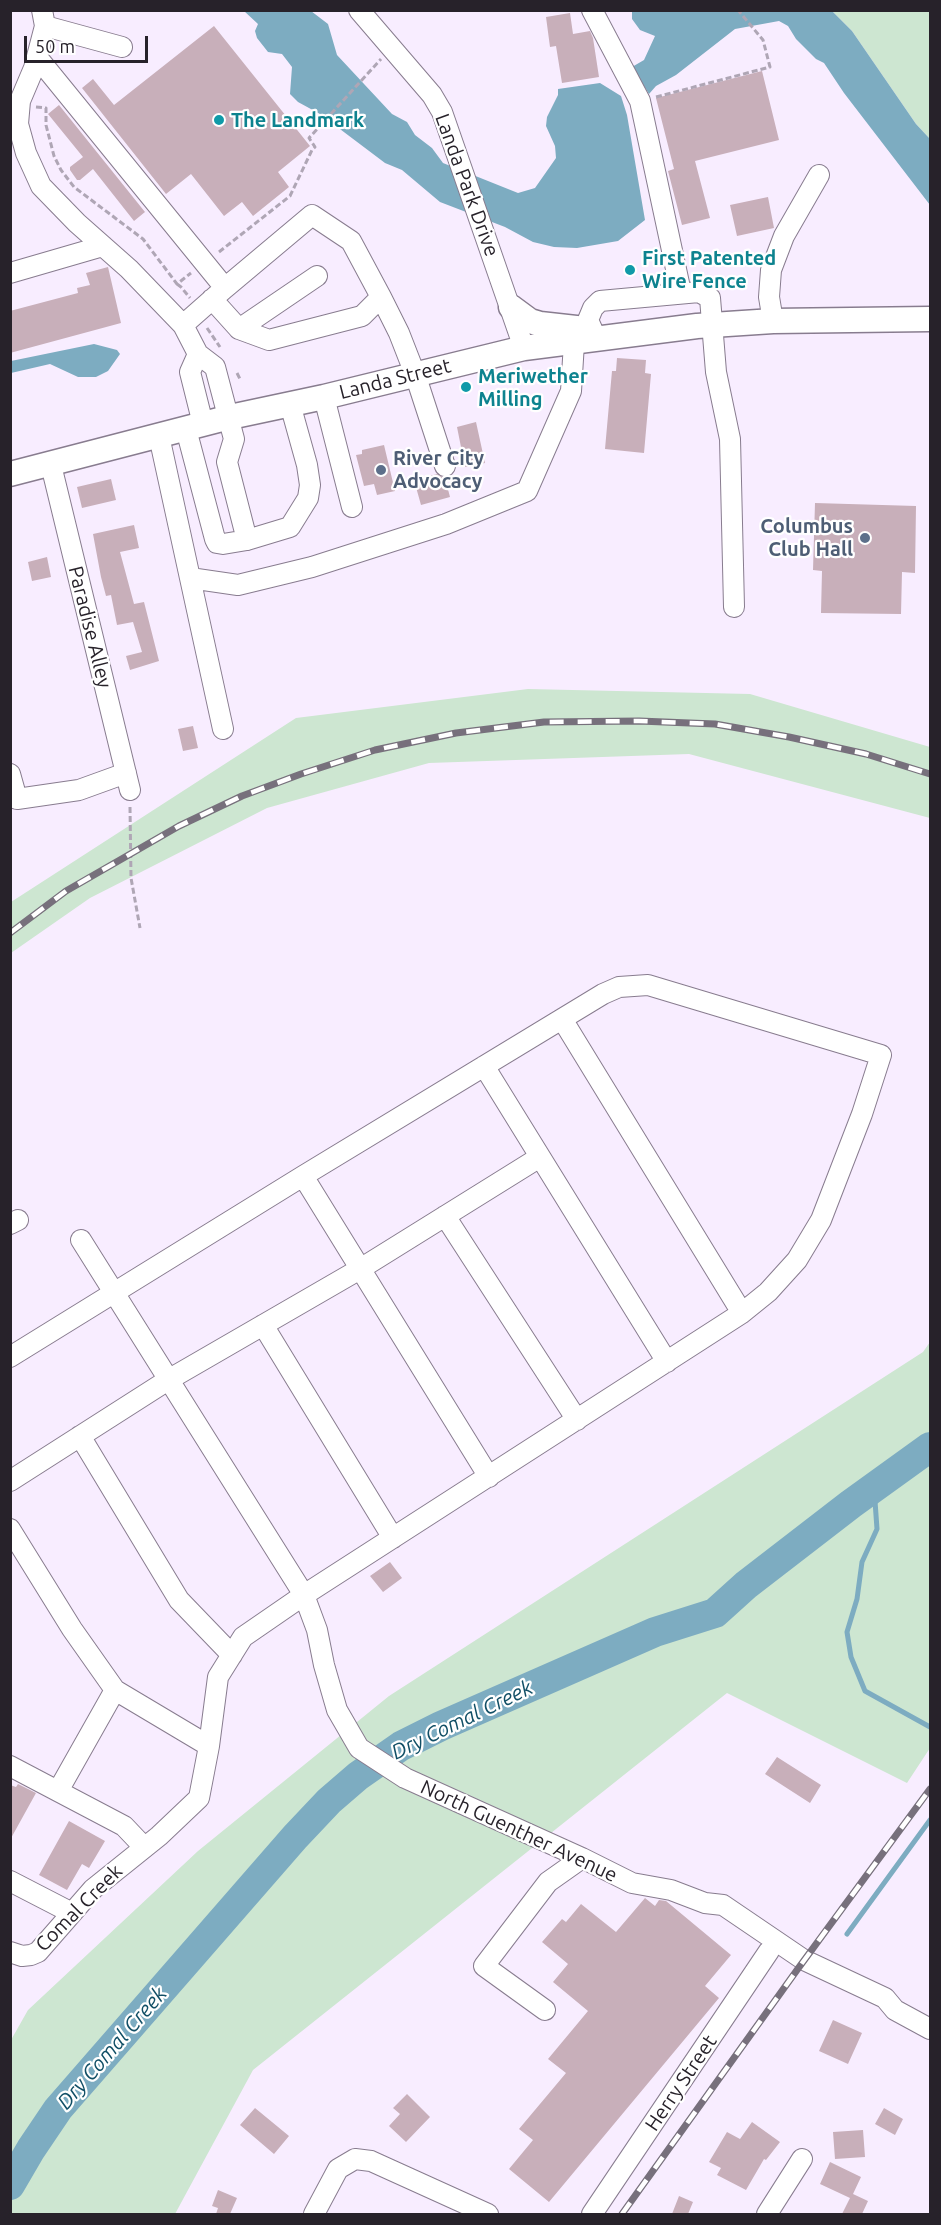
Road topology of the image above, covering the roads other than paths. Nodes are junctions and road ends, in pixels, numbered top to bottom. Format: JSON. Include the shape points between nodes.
{"nodes":[{"id":1,"x":360,"y":10,"type":"edge"},
{"id":2,"x":592,"y":10,"type":"edge"},
{"id":3,"x":43,"y":18,"type":"edge"},
{"id":4,"x":122,"y":47,"type":"dead end"},
{"id":5,"x":37,"y":57,"type":"junction"},
{"id":6,"x":14,"y":123,"type":"edge"},
{"id":7,"x":819,"y":176,"type":"dead end"},
{"id":8,"x":103,"y":246,"type":"junction"},
{"id":9,"x":10,"y":273,"type":"edge"},
{"id":10,"x":317,"y":276,"type":"dead end"},
{"id":11,"x":679,"y":283,"type":"dead end"},
{"id":12,"x":219,"y":294,"type":"junction"},
{"id":13,"x":381,"y":297,"type":"junction"},
{"id":14,"x":511,"y":307,"type":"junction"},
{"id":15,"x":930,"y":319,"type":"edge"},
{"id":16,"x":773,"y":321,"type":"junction"},
{"id":17,"x":183,"y":325,"type":"junction"},
{"id":18,"x":713,"y":325,"type":"junction"},
{"id":19,"x":239,"y":328,"type":"junction"},
{"id":20,"x":586,"y":341,"type":"junction"},
{"id":21,"x":524,"y":348,"type":"junction"},
{"id":22,"x":198,"y":354,"type":"junction"},
{"id":23,"x":416,"y":374,"type":"junction"},
{"id":24,"x":324,"y":397,"type":"junction"},
{"id":25,"x":290,"y":404,"type":"junction"},
{"id":26,"x":230,"y":417,"type":"junction"},
{"id":27,"x":195,"y":426,"type":"junction"},
{"id":28,"x":159,"y":436,"type":"junction"},
{"id":29,"x":51,"y":465,"type":"junction"},
{"id":30,"x":445,"y":466,"type":"dead end"},
{"id":31,"x":10,"y":474,"type":"edge"},
{"id":32,"x":352,"y":507,"type":"dead end"},
{"id":33,"x":248,"y":540,"type":"junction"},
{"id":34,"x":190,"y":578,"type":"junction"},
{"id":35,"x":734,"y":608,"type":"dead end"},
{"id":36,"x":223,"y":729,"type":"dead end"},
{"id":37,"x":10,"y":774,"type":"edge"},
{"id":38,"x":14,"y":798,"type":"edge"},
{"id":39,"x":562,"y":1018,"type":"junction"},
{"id":40,"x":484,"y":1066,"type":"junction"},
{"id":41,"x":540,"y":1157,"type":"junction"},
{"id":42,"x":303,"y":1176,"type":"junction"},
{"id":43,"x":445,"y":1216,"type":"junction"},
{"id":44,"x":81,"y":1240,"type":"dead end"},
{"id":45,"x":360,"y":1269,"type":"junction"},
{"id":46,"x":114,"y":1293,"type":"junction"},
{"id":47,"x":742,"y":1313,"type":"junction"},
{"id":48,"x":263,"y":1324,"type":"junction"},
{"id":49,"x":10,"y":1357,"type":"edge"},
{"id":50,"x":667,"y":1362,"type":"junction"},
{"id":51,"x":168,"y":1380,"type":"junction"},
{"id":52,"x":577,"y":1420,"type":"junction"},
{"id":53,"x":80,"y":1436,"type":"junction"},
{"id":54,"x":489,"y":1477,"type":"junction"},
{"id":55,"x":10,"y":1481,"type":"edge"},
{"id":56,"x":10,"y":1529,"type":"edge"},
{"id":57,"x":393,"y":1538,"type":"junction"},
{"id":58,"x":304,"y":1595,"type":"junction"},
{"id":59,"x":232,"y":1655,"type":"junction"},
{"id":60,"x":115,"y":1690,"type":"junction"},
{"id":61,"x":209,"y":1746,"type":"junction"},
{"id":62,"x":10,"y":1766,"type":"edge"},
{"id":63,"x":58,"y":1791,"type":"junction"},
{"id":64,"x":151,"y":1842,"type":"junction"},
{"id":65,"x":582,"y":1858,"type":"junction"},
{"id":66,"x":10,"y":1881,"type":"edge"},
{"id":67,"x":705,"y":1903,"type":"junction"},
{"id":68,"x":72,"y":1913,"type":"junction"},
{"id":69,"x":769,"y":1951,"type":"junction"},
{"id":70,"x":19,"y":1954,"type":"edge"},
{"id":71,"x":545,"y":2010,"type":"dead end"},
{"id":72,"x":895,"y":2010,"type":"junction"},
{"id":73,"x":930,"y":2030,"type":"edge"},
{"id":74,"x":802,"y":2159,"type":"dead end"},
{"id":75,"x":314,"y":2214,"type":"edge"},
{"id":76,"x":488,"y":2214,"type":"edge"},
{"id":77,"x":592,"y":2214,"type":"edge"},
{"id":78,"x":767,"y":2214,"type":"edge"}],
"edges":[{"from":1,"to":14,"type":"street","name":"Landa Park Drive","via":[[432,95],[449,129]]},
{"from":2,"to":11,"type":"street","via":[[640,101]]},
{"from":3,"to":4,"type":"street"},
{"from":3,"to":5,"type":"street"},
{"from":5,"to":6,"type":"street"},
{"from":5,"to":12,"type":"street"},
{"from":6,"to":8,"type":"street","via":[[41,186]]},
{"from":7,"to":16,"type":"street","via":[[784,236],[771,270],[769,297]]},
{"from":8,"to":9,"type":"street"},
{"from":8,"to":17,"type":"street"},
{"from":10,"to":19,"type":"street"},
{"from":12,"to":13,"type":"street","via":[[312,215],[351,241]]},
{"from":12,"to":17,"type":"street"},
{"from":12,"to":19,"type":"street"},
{"from":13,"to":19,"type":"street","via":[[362,316],[269,340]]},
{"from":13,"to":23,"type":"street"},
{"from":14,"to":20,"type":"main road","via":[[530,321],[585,329]]},
{"from":14,"to":21,"type":"street","name":"Landa Park Drive"},
{"from":15,"to":16,"type":"main road","name":"Landa Street"},
{"from":16,"to":18,"type":"main road","name":"Landa Street"},
{"from":17,"to":22,"type":"street"},
{"from":18,"to":20,"type":"main road","name":"Landa Street"},
{"from":18,"to":20,"type":"street","via":[[710,298],[699,292],[600,301],[592,308]]},
{"from":18,"to":35,"type":"street","via":[[716,372],[730,438]]},
{"from":20,"to":21,"type":"main road","name":"Landa Street"},
{"from":20,"to":34,"type":"street","via":[[571,391],[527,491],[446,524],[312,567],[238,585]]},
{"from":21,"to":23,"type":"main road","name":"Landa Street"},
{"from":22,"to":26,"type":"street","via":[[215,367]]},
{"from":22,"to":27,"type":"street","via":[[190,372]]},
{"from":23,"to":24,"type":"main road","name":"Landa Street"},
{"from":23,"to":30,"type":"street"},
{"from":24,"to":25,"type":"main road","name":"Landa Street"},
{"from":24,"to":32,"type":"street"},
{"from":25,"to":26,"type":"main road","name":"Landa Street"},
{"from":25,"to":33,"type":"street","via":[[307,465],[308,498],[290,526]]},
{"from":26,"to":27,"type":"main road","name":"Landa Street"},
{"from":26,"to":33,"type":"street","via":[[234,440],[227,462]]},
{"from":27,"to":28,"type":"main road","name":"Landa Street"},
{"from":27,"to":33,"type":"street","via":[[214,539],[223,544]]},
{"from":28,"to":29,"type":"main road","name":"Landa Street"},
{"from":28,"to":34,"type":"street"},
{"from":29,"to":31,"type":"main road","name":"Landa Street"},
{"from":29,"to":38,"type":"street","name":"Paradise Alley","via":[[128,782]]},
{"from":34,"to":36,"type":"street"},
{"from":37,"to":38,"type":"street"},
{"from":39,"to":40,"type":"street"},
{"from":39,"to":47,"type":"street"},
{"from":39,"to":47,"type":"street","name":"Comal Creek","via":[[619,987],[648,985],[881,1055],[821,1220],[797,1260]]},
{"from":40,"to":41,"type":"street"},
{"from":40,"to":42,"type":"street"},
{"from":41,"to":43,"type":"street"},
{"from":41,"to":50,"type":"street"},
{"from":42,"to":45,"type":"street"},
{"from":42,"to":46,"type":"street"},
{"from":43,"to":45,"type":"street"},
{"from":43,"to":52,"type":"street"},
{"from":44,"to":46,"type":"street","name":"North Guenther Avenue"},
{"from":45,"to":48,"type":"street"},
{"from":45,"to":54,"type":"street"},
{"from":46,"to":49,"type":"street"},
{"from":46,"to":51,"type":"street","name":"North Guenther Avenue"},
{"from":47,"to":50,"type":"street","name":"Comal Creek"},
{"from":48,"to":51,"type":"street"},
{"from":48,"to":57,"type":"street"},
{"from":50,"to":52,"type":"street","name":"Comal Creek"},
{"from":51,"to":53,"type":"street"},
{"from":51,"to":58,"type":"street","name":"North Guenther Avenue"},
{"from":52,"to":54,"type":"street","name":"Comal Creek"},
{"from":53,"to":55,"type":"street"},
{"from":53,"to":59,"type":"street","via":[[178,1600]]},
{"from":54,"to":57,"type":"street","name":"Comal Creek"},
{"from":56,"to":60,"type":"street"},
{"from":57,"to":58,"type":"street","name":"Comal Creek"},
{"from":58,"to":59,"type":"street","name":"Comal Creek","via":[[243,1637]]},
{"from":58,"to":65,"type":"street","name":"North Guenther Avenue","via":[[337,1710],[359,1748],[405,1778]]},
{"from":59,"to":61,"type":"street","name":"Comal Creek","via":[[218,1677]]},
{"from":60,"to":61,"type":"street"},
{"from":60,"to":63,"type":"street"},
{"from":61,"to":64,"type":"street","name":"Comal Creek","via":[[199,1798]]},
{"from":62,"to":63,"type":"street"},
{"from":63,"to":64,"type":"street"},
{"from":64,"to":68,"type":"street","name":"Comal Creek","via":[[93,1889]]},
{"from":65,"to":67,"type":"street","name":"North Guenther Avenue","via":[[632,1883],[671,1890]]},
{"from":65,"to":71,"type":"street","via":[[548,1882],[484,1966]]},
{"from":66,"to":68,"type":"street"},
{"from":67,"to":69,"type":"street","name":"North Guenther Avenue"},
{"from":67,"to":72,"type":"street","name":"North Guenther Avenue","via":[[723,1905],[804,1960],[885,1998]]},
{"from":68,"to":70,"type":"street","name":"Comal Creek","via":[[42,1949],[35,1954]]},
{"from":69,"to":72,"type":"street","name":"North Guenther Avenue","via":[[797,1970],[878,2009]]},
{"from":69,"to":77,"type":"street","name":"Herry Street"},
{"from":72,"to":73,"type":"street","name":"North Guenther Avenue"},
{"from":74,"to":78,"type":"street"},
{"from":75,"to":76,"type":"street","via":[[342,2165],[355,2159],[371,2161]]}]}
